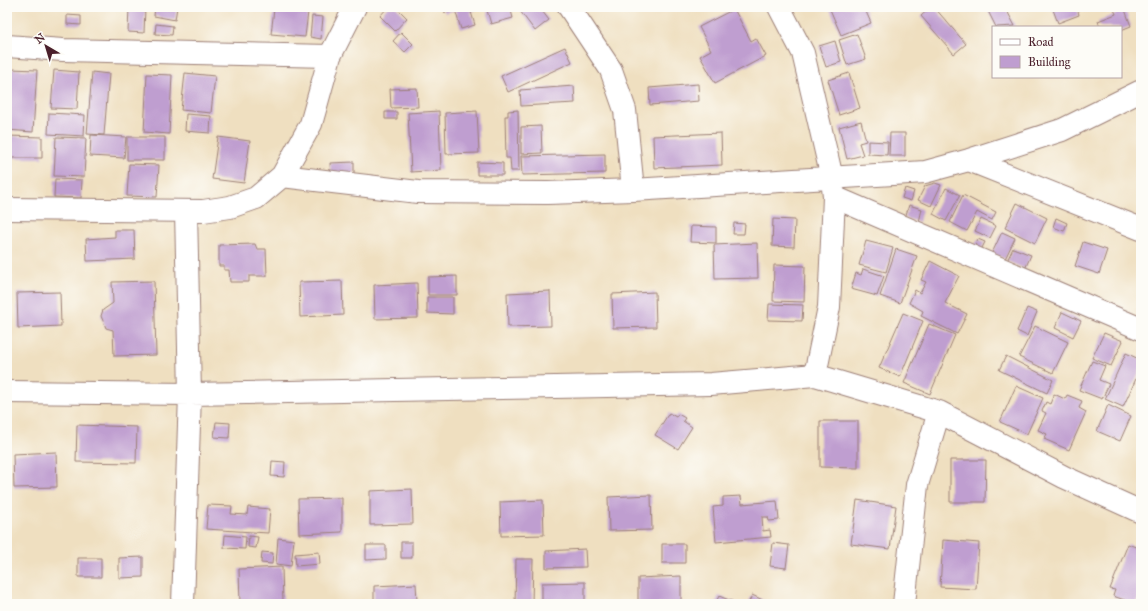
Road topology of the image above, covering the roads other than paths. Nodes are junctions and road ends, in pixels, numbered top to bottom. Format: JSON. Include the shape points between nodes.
{"nodes":[{"id":1,"x":355,"y":7,"type":"edge"},
{"id":2,"x":569,"y":7,"type":"edge"},
{"id":3,"x":779,"y":7,"type":"edge"},
{"id":4,"x":7,"y":46,"type":"edge"},
{"id":5,"x":330,"y":56,"type":"junction"},
{"id":6,"x":1141,"y":91,"type":"edge"},
{"id":7,"x":969,"y":160,"type":"junction"},
{"id":8,"x":282,"y":176,"type":"junction"},
{"id":9,"x":833,"y":188,"type":"junction"},
{"id":10,"x":633,"y":190,"type":"junction"},
{"id":11,"x":7,"y":209,"type":"edge"},
{"id":12,"x":186,"y":211,"type":"junction"},
{"id":13,"x":1141,"y":229,"type":"edge"},
{"id":14,"x":1141,"y":329,"type":"edge"},
{"id":15,"x":815,"y":375,"type":"junction"},
{"id":16,"x":7,"y":392,"type":"edge"},
{"id":17,"x":190,"y":394,"type":"junction"},
{"id":18,"x":939,"y":412,"type":"junction"},
{"id":19,"x":1141,"y":512,"type":"edge"},
{"id":20,"x":183,"y":604,"type":"edge"},
{"id":21,"x":904,"y":604,"type":"edge"}],
"edges":[{"from":1,"to":5,"type":"street"},
{"from":2,"to":10,"type":"street","via":[[611,70],[624,110]]},
{"from":3,"to":9,"type":"street","via":[[803,53]]},
{"from":4,"to":5,"type":"street","via":[[63,50]]},
{"from":5,"to":8,"type":"street","via":[[311,124]]},
{"from":6,"to":7,"type":"street","via":[[1062,130]]},
{"from":7,"to":9,"type":"street","via":[[925,172]]},
{"from":7,"to":13,"type":"street"},
{"from":8,"to":10,"type":"street","via":[[418,192],[548,193]]},
{"from":8,"to":12,"type":"street","via":[[256,198],[230,207]]},
{"from":9,"to":10,"type":"street"},
{"from":9,"to":14,"type":"street"},
{"from":9,"to":15,"type":"street","via":[[829,307]]},
{"from":11,"to":12,"type":"street"},
{"from":12,"to":17,"type":"street"},
{"from":15,"to":17,"type":"street","via":[[711,384]]},
{"from":15,"to":18,"type":"street"},
{"from":16,"to":17,"type":"street"},
{"from":17,"to":20,"type":"street"},
{"from":18,"to":19,"type":"street","via":[[1064,477]]},
{"from":18,"to":21,"type":"street","via":[[917,485]]}]}
